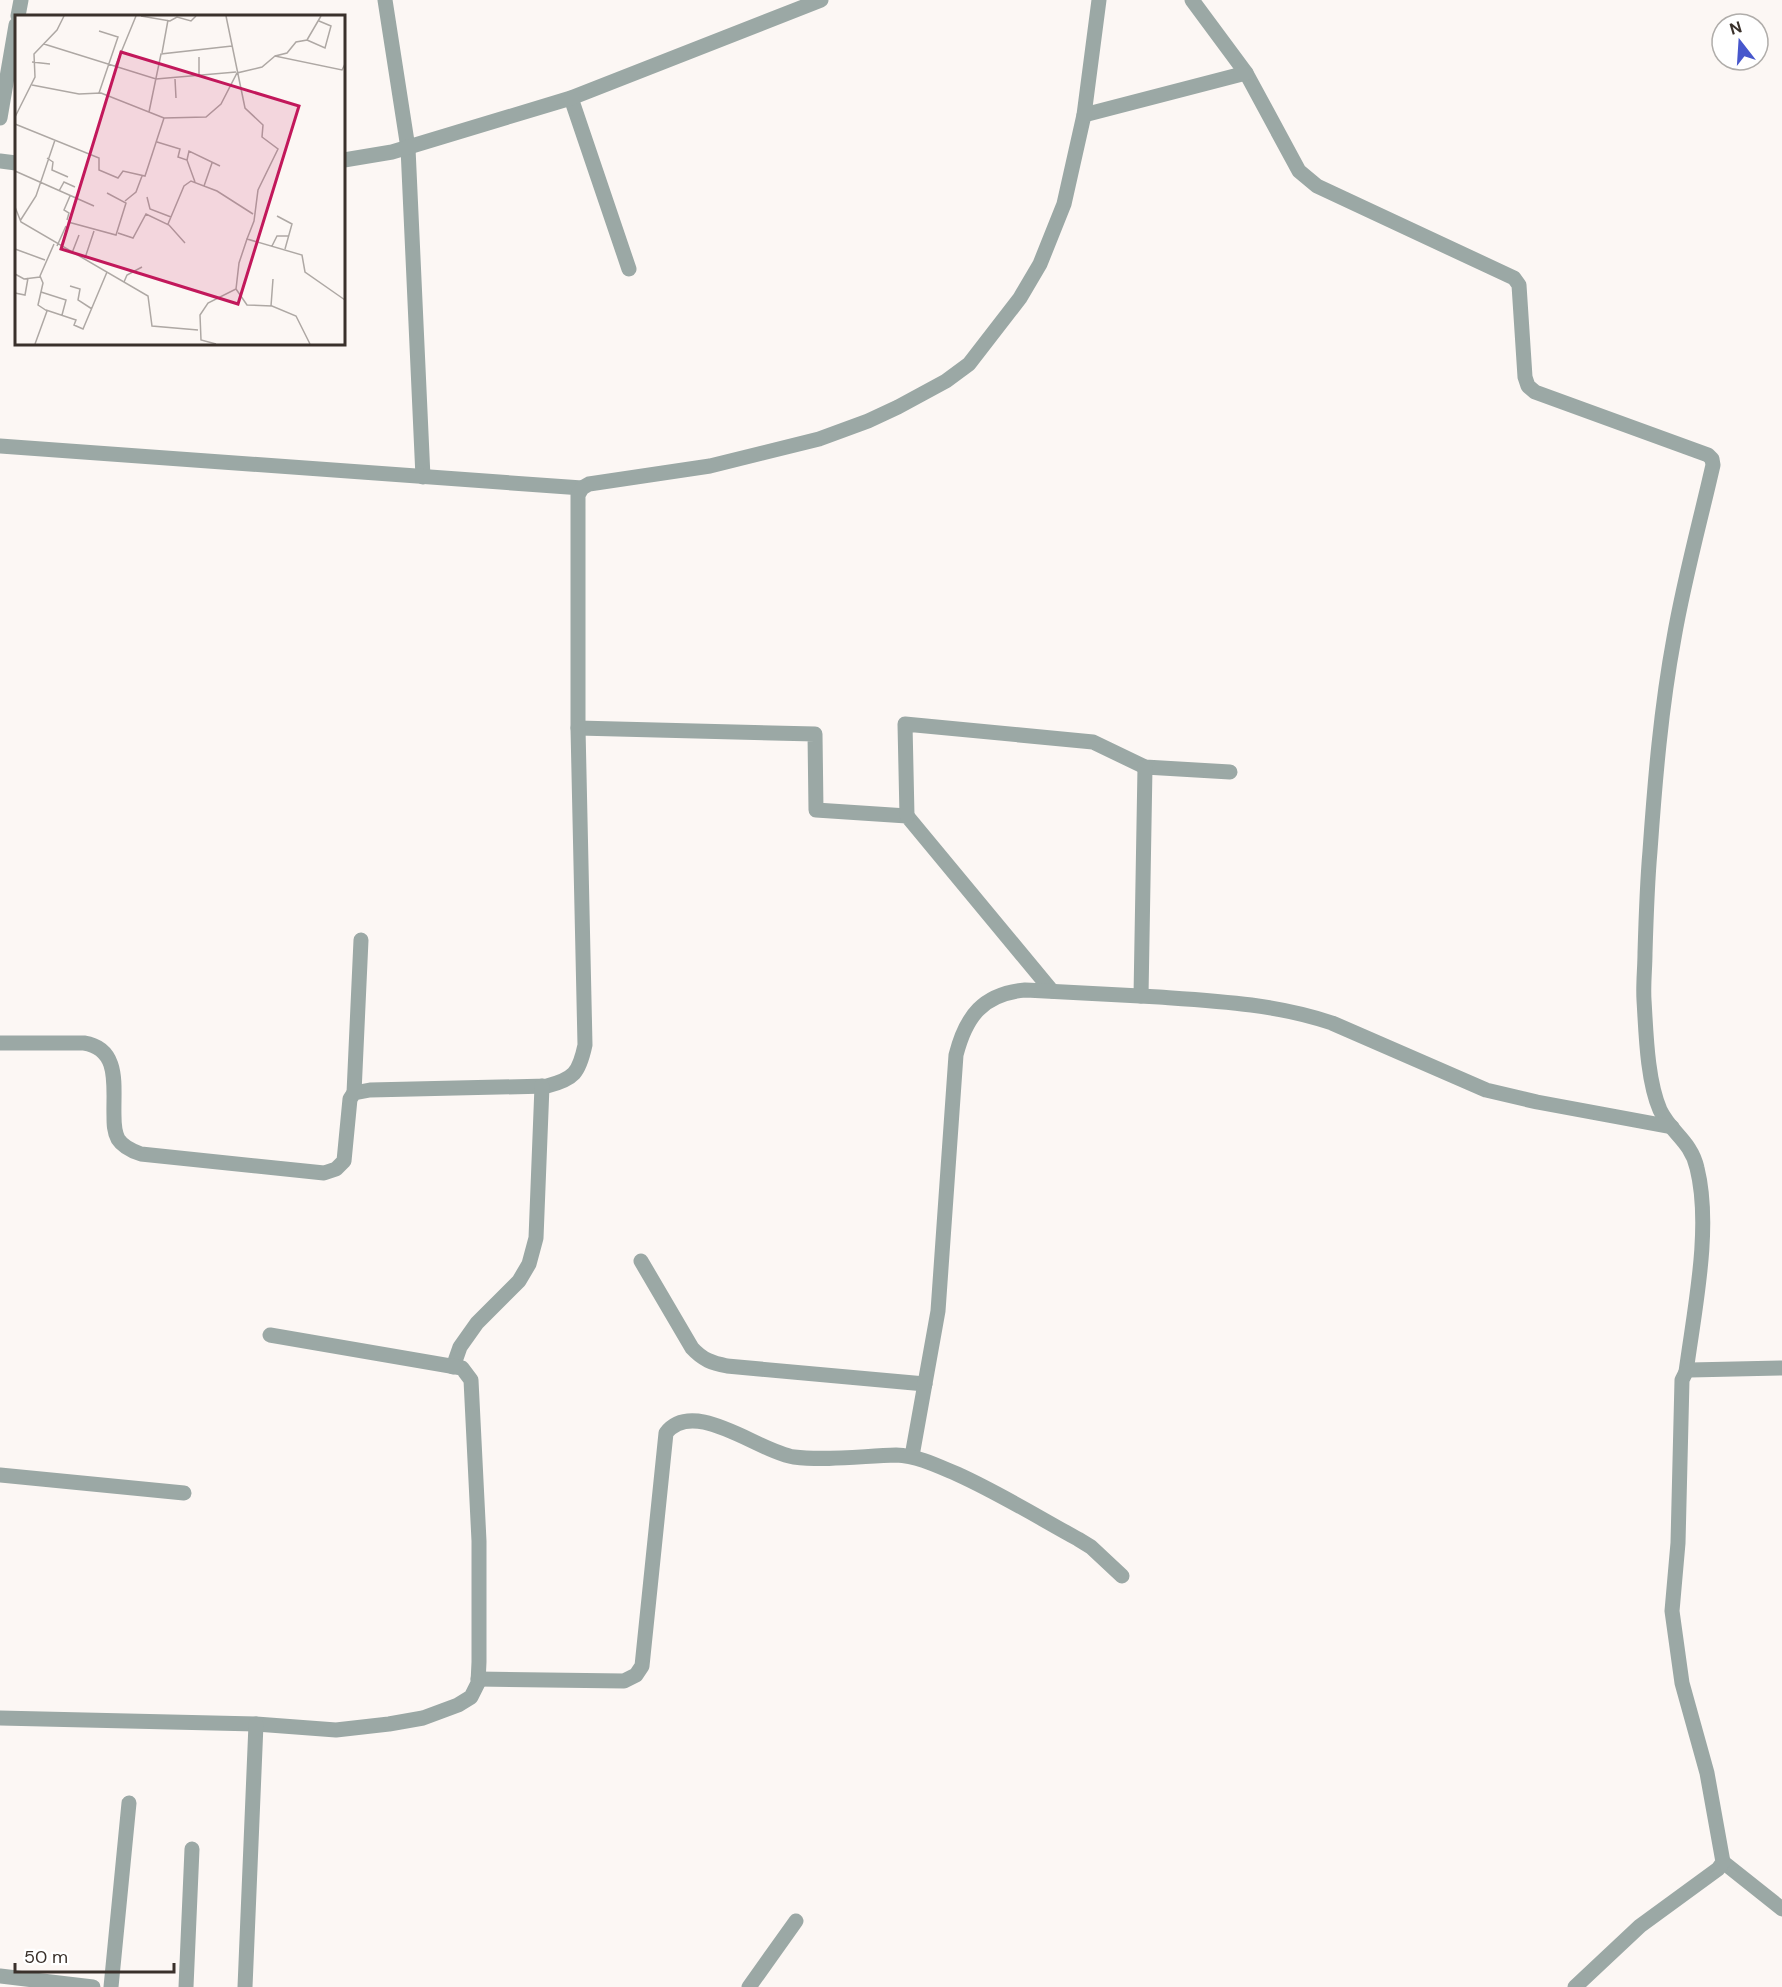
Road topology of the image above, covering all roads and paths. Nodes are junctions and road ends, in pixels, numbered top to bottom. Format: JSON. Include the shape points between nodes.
{"nodes":[{"id":1,"x":21,"y":0,"type":"edge"},
{"id":2,"x":385,"y":0,"type":"edge"},
{"id":3,"x":821,"y":0,"type":"edge"},
{"id":4,"x":1099,"y":0,"type":"edge"},
{"id":5,"x":1192,"y":0,"type":"edge"},
{"id":6,"x":783,"y":7,"type":"edge"},
{"id":7,"x":18,"y":15,"type":"edge"},
{"id":8,"x":15,"y":31,"type":"edge"},
{"id":9,"x":1246,"y":73,"type":"junction"},
{"id":10,"x":571,"y":98,"type":"junction"},
{"id":11,"x":1084,"y":115,"type":"junction"},
{"id":12,"x":0,"y":118,"type":"edge"},
{"id":13,"x":408,"y":148,"type":"junction"},
{"id":14,"x":345,"y":160,"type":"edge"},
{"id":15,"x":0,"y":161,"type":"edge"},
{"id":16,"x":15,"y":163,"type":"edge"},
{"id":17,"x":629,"y":269,"type":"dead end"},
{"id":18,"x":0,"y":446,"type":"edge"},
{"id":19,"x":423,"y":477,"type":"junction"},
{"id":20,"x":582,"y":488,"type":"junction"},
{"id":21,"x":578,"y":728,"type":"junction"},
{"id":22,"x":1145,"y":767,"type":"junction"},
{"id":23,"x":1230,"y":772,"type":"dead end"},
{"id":24,"x":907,"y":816,"type":"junction"},
{"id":25,"x":361,"y":940,"type":"dead end"},
{"id":26,"x":1052,"y":991,"type":"junction"},
{"id":27,"x":1142,"y":996,"type":"junction"},
{"id":28,"x":0,"y":1043,"type":"edge"},
{"id":29,"x":542,"y":1086,"type":"junction"},
{"id":30,"x":354,"y":1093,"type":"junction"},
{"id":31,"x":1672,"y":1127,"type":"junction"},
{"id":32,"x":641,"y":1261,"type":"dead end"},
{"id":33,"x":270,"y":1335,"type":"dead end"},
{"id":34,"x":453,"y":1367,"type":"junction"},
{"id":35,"x":1782,"y":1368,"type":"edge"},
{"id":36,"x":1686,"y":1372,"type":"junction"},
{"id":37,"x":925,"y":1384,"type":"junction"},
{"id":38,"x":912,"y":1456,"type":"junction"},
{"id":39,"x":0,"y":1475,"type":"edge"},
{"id":40,"x":184,"y":1493,"type":"dead end"},
{"id":41,"x":1122,"y":1576,"type":"dead end"},
{"id":42,"x":478,"y":1679,"type":"junction"},
{"id":43,"x":0,"y":1718,"type":"edge"},
{"id":44,"x":256,"y":1724,"type":"junction"},
{"id":45,"x":129,"y":1803,"type":"dead end"},
{"id":46,"x":192,"y":1849,"type":"dead end"},
{"id":47,"x":1723,"y":1862,"type":"junction"},
{"id":48,"x":1782,"y":1909,"type":"edge"},
{"id":49,"x":796,"y":1921,"type":"dead end"},
{"id":50,"x":0,"y":1976,"type":"edge"},
{"id":51,"x":93,"y":1987,"type":"edge"},
{"id":52,"x":111,"y":1987,"type":"edge"},
{"id":53,"x":186,"y":1987,"type":"edge"},
{"id":54,"x":245,"y":1987,"type":"edge"},
{"id":55,"x":749,"y":1987,"type":"edge"},
{"id":56,"x":1575,"y":1987,"type":"edge"}],
"edges":[{"from":1,"to":7,"type":"street"},
{"from":2,"to":13,"type":"street"},
{"from":3,"to":6,"type":"street"},
{"from":4,"to":11,"type":"street"},
{"from":5,"to":9,"type":"street"},
{"from":6,"to":10,"type":"street"},
{"from":8,"to":12,"type":"street"},
{"from":9,"to":11,"type":"street"},
{"from":9,"to":31,"type":"street","via":[[1307,179],[1514,278],[1519,285],[1525,378],[1535,392],[1712,459],[1667,675],[1646,891],[1644,997],[1648,1052],[1658,1103]]},
{"from":10,"to":13,"type":"street"},
{"from":10,"to":17,"type":"street"},
{"from":11,"to":20,"type":"street","via":[[1064,204],[1040,264],[969,364],[946,381],[868,421],[819,439],[710,466]]},
{"from":13,"to":14,"type":"street"},
{"from":13,"to":19,"type":"street"},
{"from":15,"to":16,"type":"street"},
{"from":18,"to":19,"type":"street"},
{"from":19,"to":20,"type":"street"},
{"from":20,"to":21,"type":"street","via":[[578,495]]},
{"from":21,"to":24,"type":"street","via":[[815,734],[816,810]]},
{"from":21,"to":29,"type":"street","via":[[585,1045],[581,1064],[570,1078]]},
{"from":22,"to":23,"type":"street"},
{"from":22,"to":24,"type":"street","via":[[1093,742],[905,724]]},
{"from":22,"to":27,"type":"street"},
{"from":24,"to":26,"type":"street"},
{"from":25,"to":30,"type":"street"},
{"from":26,"to":27,"type":"street"},
{"from":26,"to":37,"type":"street","via":[[1009,992],[981,1007],[962,1034],[956,1055],[938,1311]]},
{"from":27,"to":31,"type":"street","via":[[1212,1000],[1307,1015],[1486,1090]]},
{"from":28,"to":30,"type":"street","via":[[84,1043],[104,1050],[112,1067],[114,1130],[124,1146],[141,1154],[332,1171],[344,1161],[350,1099]]},
{"from":29,"to":30,"type":"street","via":[[370,1089]]},
{"from":29,"to":34,"type":"street","via":[[533,1252],[519,1281],[466,1337]]},
{"from":31,"to":36,"type":"street","via":[[1694,1157],[1700,1185],[1701,1250]]},
{"from":32,"to":37,"type":"street","via":[[692,1348],[710,1363]]},
{"from":33,"to":34,"type":"street"},
{"from":34,"to":42,"type":"street","via":[[462,1368],[471,1380],[479,1541]]},
{"from":35,"to":36,"type":"street"},
{"from":36,"to":47,"type":"street","via":[[1680,1404],[1678,1543],[1672,1611],[1682,1683],[1707,1773]]},
{"from":37,"to":38,"type":"street"},
{"from":38,"to":41,"type":"street","via":[[982,1485],[1078,1539]]},
{"from":38,"to":42,"type":"street","via":[[794,1457],[724,1428],[686,1420],[677,1422],[666,1433],[642,1666],[636,1675],[624,1681]]},
{"from":39,"to":40,"type":"street"},
{"from":42,"to":44,"type":"street","via":[[471,1696],[423,1718],[336,1730]]},
{"from":43,"to":44,"type":"street"},
{"from":44,"to":54,"type":"street"},
{"from":45,"to":52,"type":"street"},
{"from":46,"to":53,"type":"street"},
{"from":47,"to":48,"type":"street"},
{"from":47,"to":56,"type":"street","via":[[1641,1926]]},
{"from":49,"to":55,"type":"street"},
{"from":50,"to":51,"type":"street"}]}
